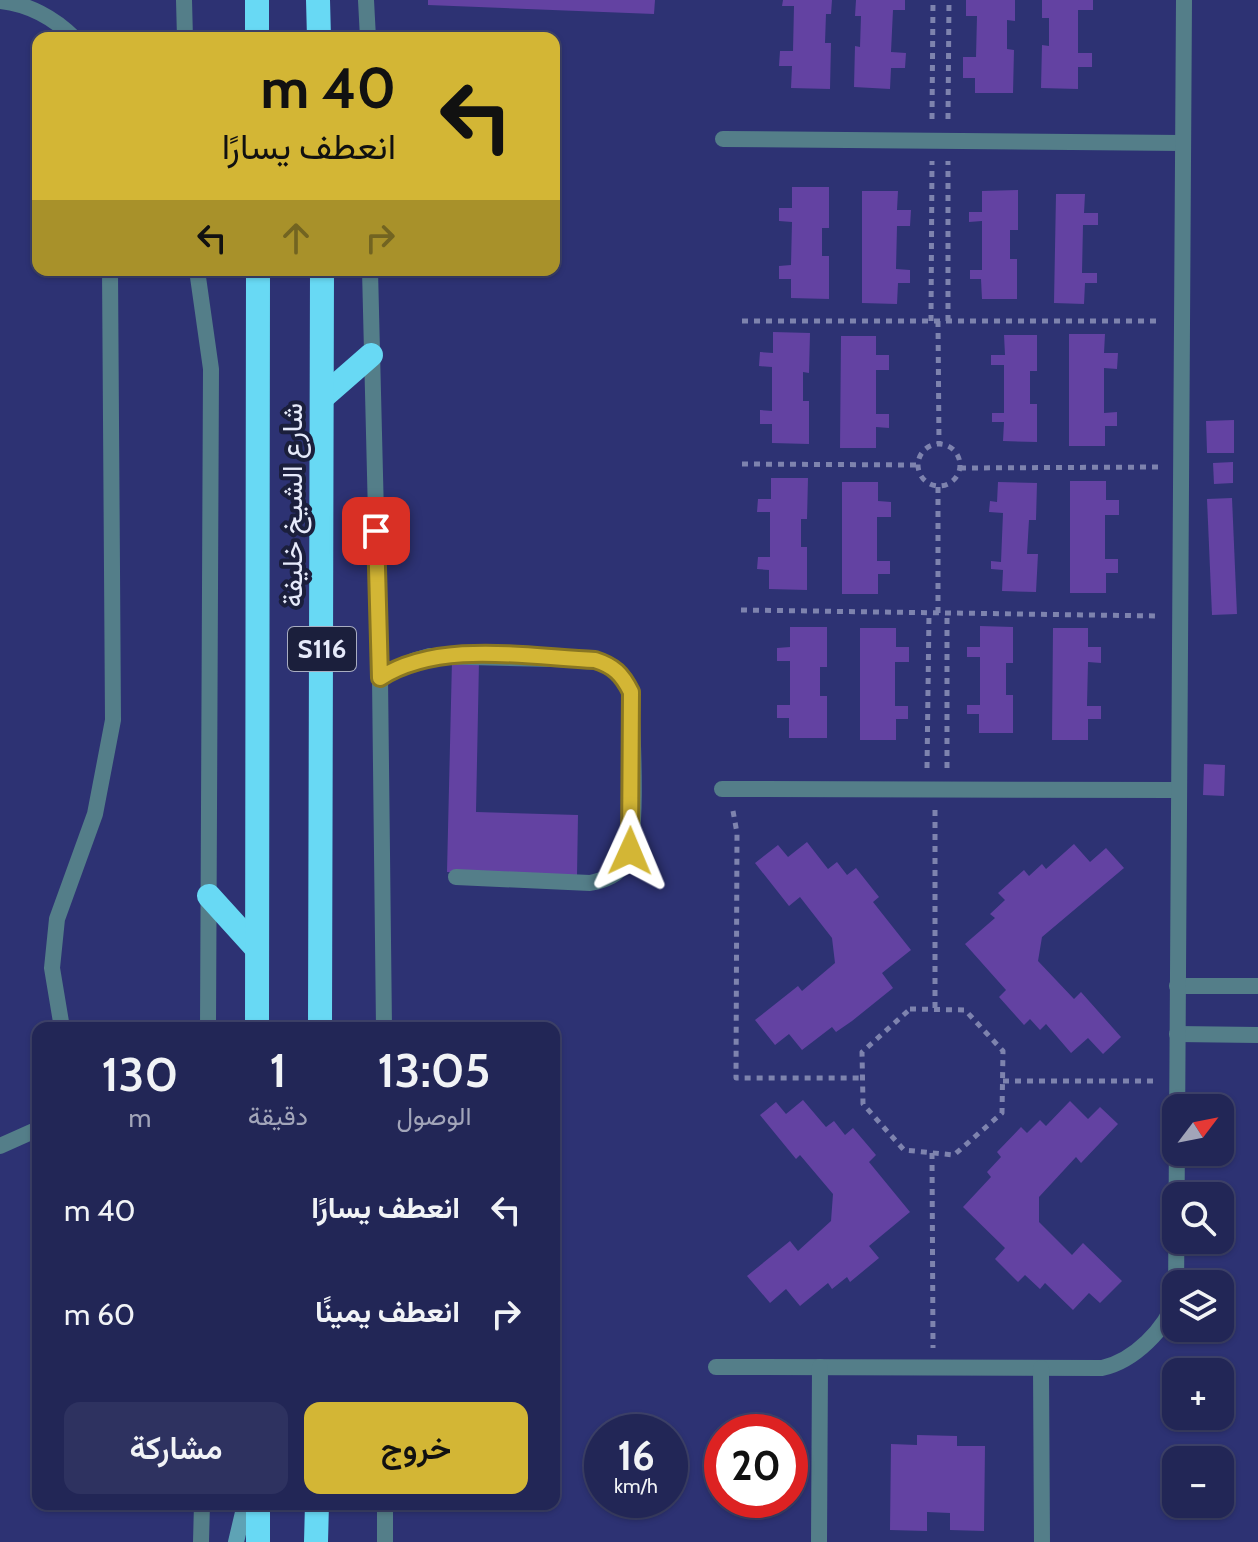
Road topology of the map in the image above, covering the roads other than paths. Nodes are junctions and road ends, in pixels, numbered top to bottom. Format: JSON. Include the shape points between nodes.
{"nodes":[{"id":1,"x":184,"y":0,"type":"edge"},
{"id":2,"x":257,"y":0,"type":"edge"},
{"id":3,"x":318,"y":0,"type":"edge"},
{"id":4,"x":366,"y":0,"type":"edge"},
{"id":5,"x":1184,"y":0,"type":"edge"},
{"id":6,"x":0,"y":1,"type":"edge"},
{"id":7,"x":67,"y":32,"type":"edge"},
{"id":8,"x":185,"y":32,"type":"edge"},
{"id":9,"x":257,"y":32,"type":"edge"},
{"id":10,"x":319,"y":32,"type":"edge"},
{"id":11,"x":368,"y":32,"type":"edge"},
{"id":12,"x":723,"y":139,"type":"dead end"},
{"id":13,"x":1182,"y":143,"type":"junction"},
{"id":14,"x":110,"y":276,"type":"edge"},
{"id":15,"x":198,"y":276,"type":"edge"},
{"id":16,"x":258,"y":276,"type":"edge"},
{"id":17,"x":322,"y":276,"type":"edge"},
{"id":18,"x":370,"y":276,"type":"edge"},
{"id":19,"x":371,"y":355,"type":"junction"},
{"id":20,"x":323,"y":397,"type":"junction"},
{"id":21,"x":380,"y":678,"type":"junction"},
{"id":22,"x":722,"y":789,"type":"road end"},
{"id":23,"x":1179,"y":790,"type":"junction"},
{"id":24,"x":456,"y":877,"type":"dead end"},
{"id":25,"x":209,"y":896,"type":"junction"},
{"id":26,"x":257,"y":949,"type":"junction"},
{"id":27,"x":1177,"y":986,"type":"junction"},
{"id":28,"x":1258,"y":986,"type":"edge"},
{"id":29,"x":61,"y":1022,"type":"edge"},
{"id":30,"x":208,"y":1022,"type":"edge"},
{"id":31,"x":257,"y":1022,"type":"edge"},
{"id":32,"x":320,"y":1022,"type":"edge"},
{"id":33,"x":384,"y":1022,"type":"edge"},
{"id":34,"x":1177,"y":1034,"type":"junction"},
{"id":35,"x":1258,"y":1035,"type":"edge"},
{"id":36,"x":32,"y":1132,"type":"edge"},
{"id":37,"x":0,"y":1146,"type":"edge"},
{"id":38,"x":716,"y":1367,"type":"dead end"},
{"id":39,"x":820,"y":1367,"type":"junction"},
{"id":40,"x":1041,"y":1368,"type":"junction"},
{"id":41,"x":202,"y":1510,"type":"edge"},
{"id":42,"x":244,"y":1510,"type":"edge"},
{"id":43,"x":258,"y":1510,"type":"edge"},
{"id":44,"x":317,"y":1510,"type":"edge"},
{"id":45,"x":385,"y":1510,"type":"edge"},
{"id":46,"x":201,"y":1542,"type":"edge"},
{"id":47,"x":236,"y":1542,"type":"edge"},
{"id":48,"x":258,"y":1542,"type":"edge"},
{"id":49,"x":316,"y":1542,"type":"edge"},
{"id":50,"x":385,"y":1542,"type":"edge"},
{"id":51,"x":819,"y":1542,"type":"edge"},
{"id":52,"x":1042,"y":1542,"type":"edge"}],
"edges":[{"from":1,"to":8,"type":"street"},
{"from":2,"to":9,"type":"highway"},
{"from":3,"to":10,"type":"highway"},
{"from":4,"to":11,"type":"street"},
{"from":5,"to":13,"type":"street"},
{"from":6,"to":7,"type":"street","via":[[49,17]]},
{"from":12,"to":13,"type":"street"},
{"from":13,"to":23,"type":"street"},
{"from":14,"to":29,"type":"street","via":[[113,720],[95,814],[55,931],[54,992]]},
{"from":15,"to":25,"type":"street","via":[[211,369]]},
{"from":16,"to":26,"type":"highway","name":"شارع الشيخ خليفة","number":"S116"},
{"from":17,"to":20,"type":"highway","name":"شارع الشيخ خليفة","number":"S116"},
{"from":18,"to":19,"type":"street"},
{"from":19,"to":20,"type":"highway"},
{"from":19,"to":21,"type":"street"},
{"from":20,"to":32,"type":"highway","name":"شارع الشيخ خليفة","number":"S116"},
{"from":21,"to":24,"type":"street","via":[[413,661],[440,655],[595,660],[624,676],[631,692],[631,837],[625,864],[604,880],[590,883]]},
{"from":21,"to":33,"type":"street"},
{"from":22,"to":23,"type":"street"},
{"from":23,"to":27,"type":"street"},
{"from":25,"to":26,"type":"highway"},
{"from":25,"to":30,"type":"street"},
{"from":26,"to":31,"type":"highway","name":"شارع الشيخ خليفة","number":"S116"},
{"from":27,"to":28,"type":"street"},
{"from":27,"to":34,"type":"street"},
{"from":34,"to":35,"type":"street"},
{"from":34,"to":40,"type":"street","via":[[1176,1298],[1171,1313],[1124,1361],[1102,1368]]},
{"from":36,"to":37,"type":"street"},
{"from":38,"to":39,"type":"street"},
{"from":39,"to":40,"type":"street"},
{"from":39,"to":51,"type":"street"},
{"from":40,"to":52,"type":"street"},
{"from":41,"to":46,"type":"street"},
{"from":42,"to":47,"type":"main road"},
{"from":43,"to":48,"type":"highway"},
{"from":44,"to":49,"type":"highway"},
{"from":45,"to":50,"type":"street"}]}
